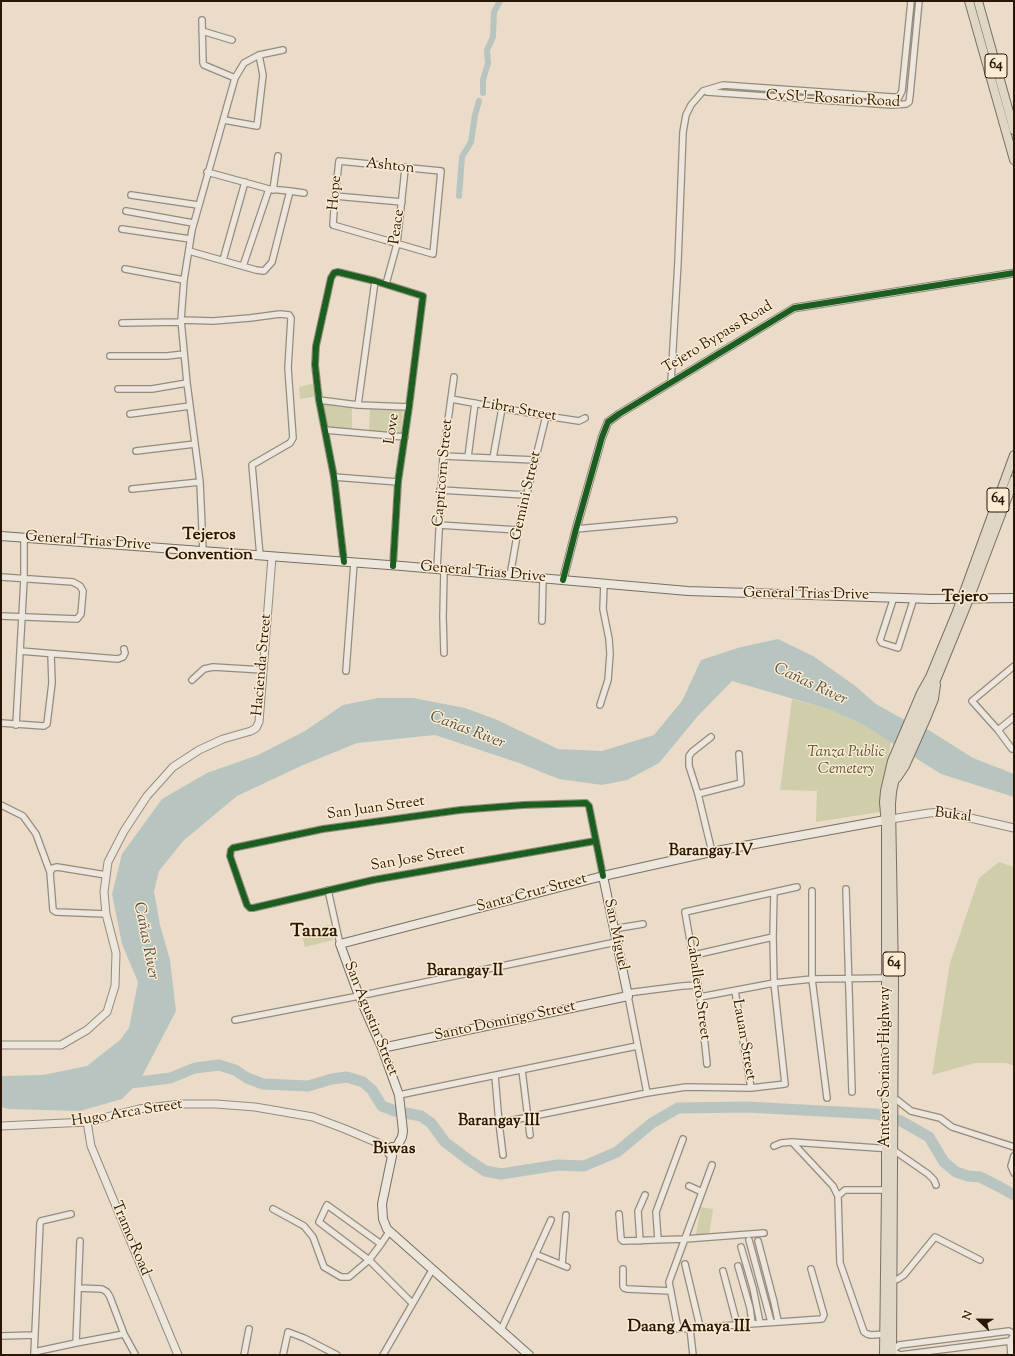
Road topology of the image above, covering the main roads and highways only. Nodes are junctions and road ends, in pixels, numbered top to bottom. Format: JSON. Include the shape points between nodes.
{"nodes":[{"id":1,"x":969,"y":1,"type":"edge"},
{"id":2,"x":978,"y":1,"type":"edge"},
{"id":3,"x":1014,"y":130,"type":"edge"},
{"id":4,"x":1014,"y":160,"type":"edge"},
{"id":5,"x":1014,"y":454,"type":"edge"},
{"id":6,"x":1014,"y":480,"type":"edge"},
{"id":7,"x":1,"y":536,"type":"edge"},
{"id":8,"x":1014,"y":598,"type":"edge"},
{"id":9,"x":966,"y":599,"type":"junction"},
{"id":10,"x":933,"y":678,"type":"junction"},
{"id":11,"x":899,"y":764,"type":"junction"},
{"id":12,"x":888,"y":820,"type":"junction"},
{"id":13,"x":602,"y":876,"type":"junction"},
{"id":14,"x":340,"y":944,"type":"joint"},
{"id":15,"x":627,"y":994,"type":"joint"},
{"id":16,"x":382,"y":1048,"type":"junction"},
{"id":17,"x":888,"y":1353,"type":"edge"},
{"id":18,"x":529,"y":1355,"type":"edge"}],
"edges":[{"from":1,"to":4,"type":"main road","number":"64"},
{"from":2,"to":3,"type":"main road","number":"64"},
{"from":5,"to":9,"type":"main road","name":"Antero Soriano Highway","number":"64"},
{"from":6,"to":9,"type":"main road","name":"Antero Soriano Highway","number":"64"},
{"from":7,"to":9,"type":"main road","name":"General Trias Drive","via":[[688,592]]},
{"from":8,"to":9,"type":"main road","name":"General Trias Drive"},
{"from":9,"to":10,"type":"main road","name":"Antero Soriano Highway","number":"64"},
{"from":10,"to":11,"type":"main road","name":"Antero Soriano Highway","number":"64"},
{"from":10,"to":11,"type":"main road","name":"Antero Soriano Highway","number":"64","via":[[934,699],[925,721]]},
{"from":11,"to":12,"type":"main road","name":"Antero Soriano Highway","number":"64","via":[[884,802]]},
{"from":12,"to":13,"type":"main road","name":"Santa Cruz Street","via":[[712,852]]},
{"from":12,"to":17,"type":"main road","name":"Antero Soriano Highway","number":"64"},
{"from":13,"to":14,"type":"main road","name":"Santa Cruz Street"},
{"from":13,"to":15,"type":"main road","name":"San Miguel"},
{"from":14,"to":16,"type":"main road","name":"San Agustin Street"},
{"from":15,"to":16,"type":"main road","name":"Santo Domingo Street"},
{"from":16,"to":18,"type":"main road","name":"San Agustin Street","via":[[399,1095],[403,1124],[402,1137],[393,1151],[384,1193],[384,1223],[389,1232]]}]}
